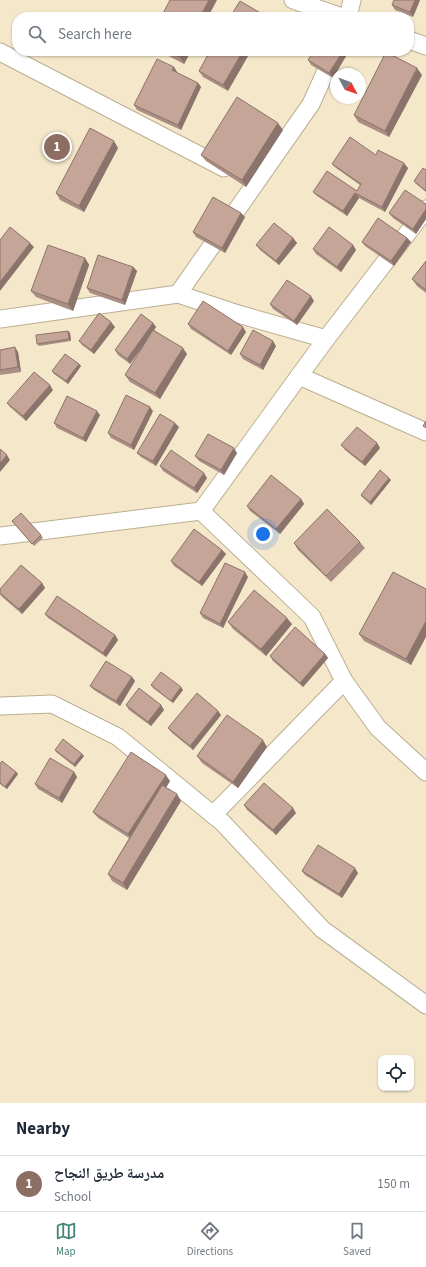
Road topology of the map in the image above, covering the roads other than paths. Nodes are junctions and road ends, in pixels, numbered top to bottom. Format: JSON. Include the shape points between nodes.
{"nodes":[{"id":1,"x":293,"y":0,"type":"edge"},
{"id":2,"x":352,"y":0,"type":"edge"},
{"id":3,"x":328,"y":12,"type":"edge"},
{"id":4,"x":349,"y":12,"type":"edge"},
{"id":5,"x":414,"y":42,"type":"edge"},
{"id":6,"x":426,"y":46,"type":"edge"},
{"id":7,"x":0,"y":52,"type":"edge"},
{"id":8,"x":333,"y":56,"type":"edge"},
{"id":9,"x":254,"y":184,"type":"junction"},
{"id":10,"x":426,"y":208,"type":"edge"},
{"id":11,"x":178,"y":294,"type":"junction"},
{"id":12,"x":0,"y":319,"type":"edge"},
{"id":13,"x":326,"y":339,"type":"junction"},
{"id":14,"x":299,"y":376,"type":"junction"},
{"id":15,"x":426,"y":432,"type":"edge"},
{"id":16,"x":201,"y":511,"type":"junction"},
{"id":17,"x":0,"y":536,"type":"edge"},
{"id":18,"x":344,"y":681,"type":"junction"},
{"id":19,"x":0,"y":706,"type":"edge"},
{"id":20,"x":426,"y":772,"type":"edge"},
{"id":21,"x":213,"y":815,"type":"junction"},
{"id":22,"x":426,"y":1005,"type":"edge"}],
"edges":[{"from":1,"to":3,"type":"street"},
{"from":2,"to":4,"type":"street"},
{"from":5,"to":6,"type":"street"},
{"from":7,"to":9,"type":"street"},
{"from":8,"to":9,"type":"street","via":[[311,104]]},
{"from":9,"to":11,"type":"street"},
{"from":10,"to":13,"type":"street"},
{"from":11,"to":12,"type":"street"},
{"from":11,"to":13,"type":"street"},
{"from":13,"to":14,"type":"street"},
{"from":14,"to":15,"type":"street"},
{"from":14,"to":16,"type":"street"},
{"from":16,"to":17,"type":"street"},
{"from":16,"to":18,"type":"street","via":[[312,617]]},
{"from":18,"to":20,"type":"street","via":[[378,728]]},
{"from":18,"to":21,"type":"street"},
{"from":19,"to":21,"type":"street","via":[[52,704],[118,737]]},
{"from":21,"to":22,"type":"street","via":[[322,929]]}]}
